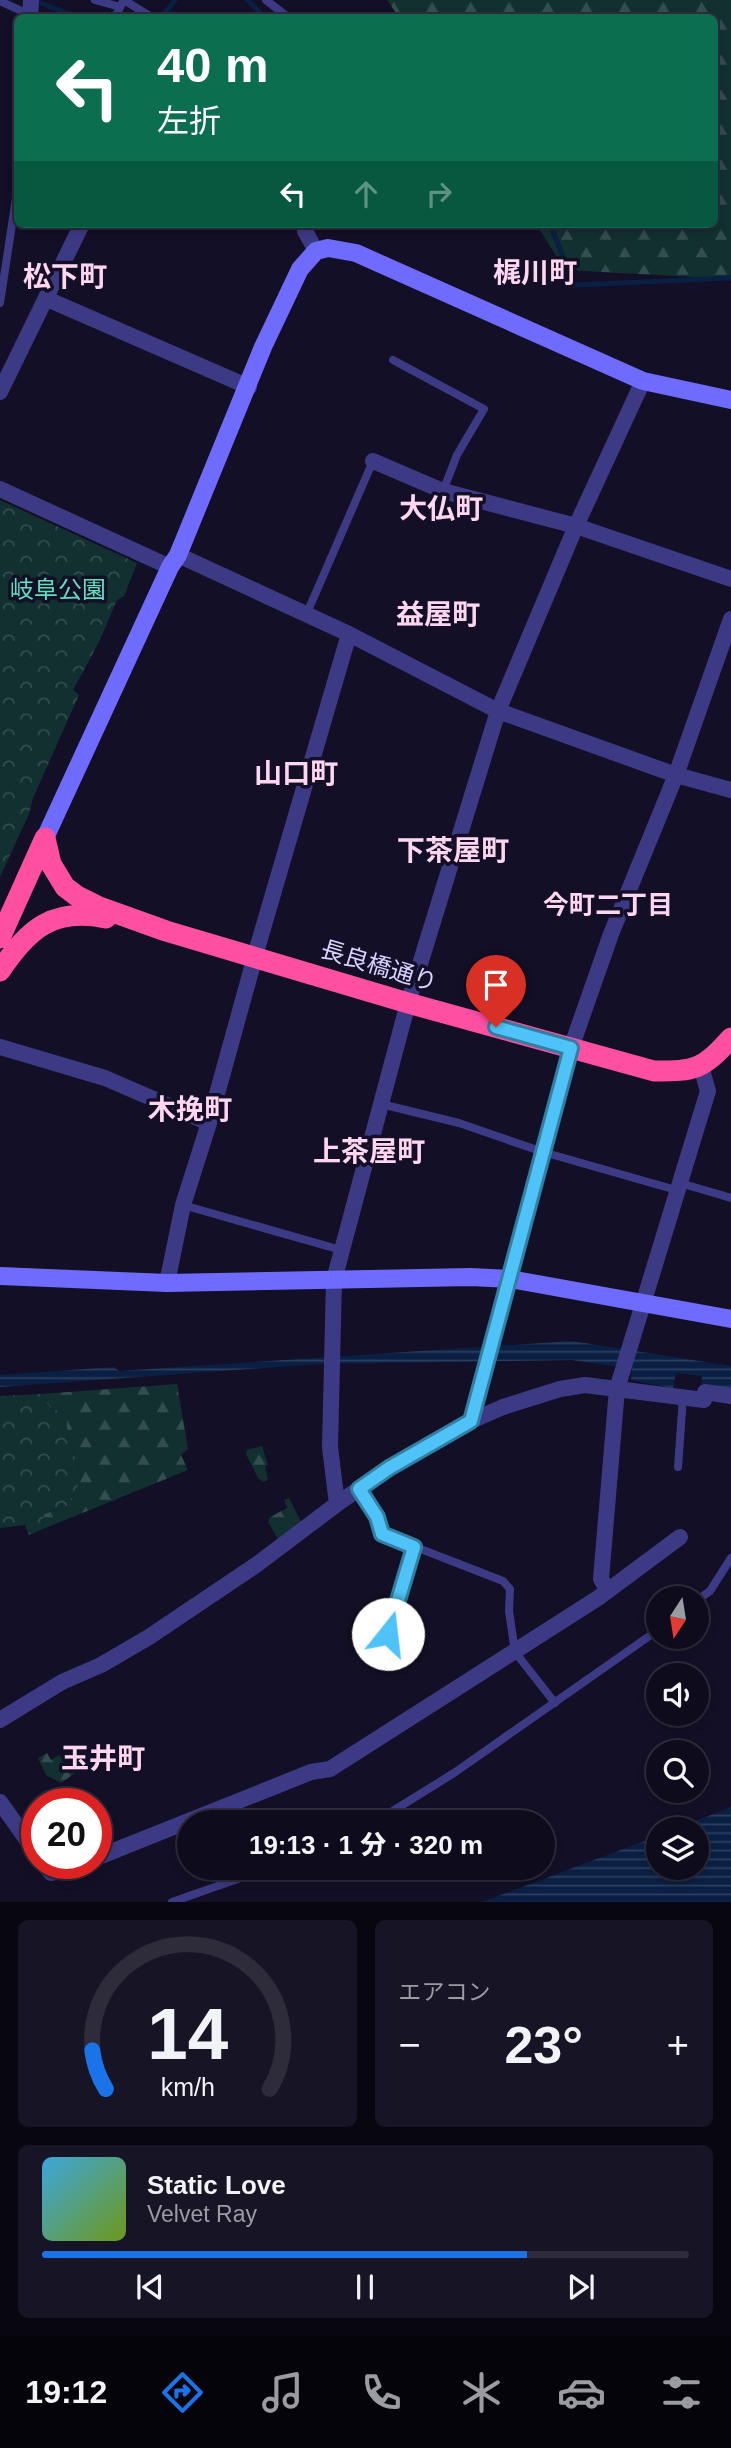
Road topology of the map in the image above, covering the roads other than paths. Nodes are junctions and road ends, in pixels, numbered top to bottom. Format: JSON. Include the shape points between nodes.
{"nodes":[{"id":1,"x":95,"y":0,"type":"edge"},
{"id":2,"x":266,"y":0,"type":"edge"},
{"id":3,"x":0,"y":1,"type":"edge"},
{"id":4,"x":122,"y":2,"type":"edge"},
{"id":5,"x":30,"y":11,"type":"edge"},
{"id":6,"x":145,"y":14,"type":"edge"},
{"id":7,"x":284,"y":14,"type":"edge"},
{"id":8,"x":14,"y":211,"type":"edge"},
{"id":9,"x":80,"y":228,"type":"edge"},
{"id":10,"x":305,"y":228,"type":"edge"},
{"id":11,"x":316,"y":251,"type":"junction"},
{"id":12,"x":47,"y":299,"type":"junction"},
{"id":13,"x":0,"y":303,"type":"edge"},
{"id":14,"x":393,"y":360,"type":"dead end"},
{"id":15,"x":643,"y":380,"type":"junction"},
{"id":16,"x":249,"y":387,"type":"junction"},
{"id":17,"x":0,"y":393,"type":"edge"},
{"id":18,"x":731,"y":400,"type":"edge"},
{"id":19,"x":373,"y":461,"type":"joint"},
{"id":20,"x":0,"y":489,"type":"edge"},
{"id":21,"x":443,"y":491,"type":"junction"},
{"id":22,"x":576,"y":526,"type":"junction"},
{"id":23,"x":174,"y":561,"type":"junction"},
{"id":24,"x":731,"y":579,"type":"edge"},
{"id":25,"x":307,"y":613,"type":"junction"},
{"id":26,"x":731,"y":619,"type":"edge"},
{"id":27,"x":349,"y":634,"type":"junction"},
{"id":28,"x":498,"y":711,"type":"junction"},
{"id":29,"x":676,"y":775,"type":"junction"},
{"id":30,"x":731,"y":790,"type":"edge"},
{"id":31,"x":45,"y":838,"type":"junction"},
{"id":32,"x":166,"y":930,"type":"junction"},
{"id":33,"x":0,"y":938,"type":"edge"},
{"id":34,"x":256,"y":956,"type":"junction"},
{"id":35,"x":0,"y":971,"type":"edge"},
{"id":36,"x":408,"y":1003,"type":"junction"},
{"id":37,"x":731,"y":1038,"type":"edge"},
{"id":38,"x":0,"y":1047,"type":"edge"},
{"id":39,"x":571,"y":1048,"type":"junction"},
{"id":40,"x":701,"y":1067,"type":"junction"},
{"id":41,"x":381,"y":1104,"type":"junction"},
{"id":42,"x":209,"y":1124,"type":"junction"},
{"id":43,"x":543,"y":1152,"type":"junction"},
{"id":44,"x":677,"y":1186,"type":"junction"},
{"id":45,"x":731,"y":1198,"type":"edge"},
{"id":46,"x":183,"y":1205,"type":"junction"},
{"id":47,"x":341,"y":1250,"type":"junction"},
{"id":48,"x":0,"y":1276,"type":"edge"},
{"id":49,"x":510,"y":1279,"type":"junction"},
{"id":50,"x":334,"y":1280,"type":"junction"},
{"id":51,"x":167,"y":1283,"type":"junction"},
{"id":52,"x":643,"y":1304,"type":"junction"},
{"id":53,"x":731,"y":1319,"type":"edge"},
{"id":54,"x":620,"y":1382,"type":"junction"},
{"id":55,"x":731,"y":1396,"type":"edge"},
{"id":56,"x":683,"y":1397,"type":"junction"},
{"id":57,"x":471,"y":1421,"type":"junction"},
{"id":58,"x":678,"y":1467,"type":"dead end"},
{"id":59,"x":359,"y":1489,"type":"junction"},
{"id":60,"x":337,"y":1504,"type":"junction"},
{"id":61,"x":680,"y":1537,"type":"dead end"},
{"id":62,"x":414,"y":1547,"type":"junction"},
{"id":63,"x":731,"y":1558,"type":"edge"},
{"id":64,"x":608,"y":1591,"type":"junction"},
{"id":65,"x":709,"y":1592,"type":"edge"},
{"id":66,"x":388,"y":1634,"type":"dead end"},
{"id":67,"x":646,"y":1639,"type":"edge"},
{"id":68,"x":515,"y":1652,"type":"junction"},
{"id":69,"x":555,"y":1703,"type":"junction"},
{"id":70,"x":0,"y":1720,"type":"edge"},
{"id":71,"x":0,"y":1802,"type":"edge"},
{"id":72,"x":394,"y":1810,"type":"edge"},
{"id":73,"x":21,"y":1832,"type":"edge"},
{"id":74,"x":112,"y":1852,"type":"edge"},
{"id":75,"x":235,"y":1880,"type":"edge"},
{"id":76,"x":172,"y":1902,"type":"edge"}],
"edges":[{"from":1,"to":4,"type":"lane"},
{"from":2,"to":7,"type":"lane"},
{"from":3,"to":5,"type":"lane"},
{"from":4,"to":6,"type":"lane"},
{"from":8,"to":13,"type":"lane"},
{"from":9,"to":12,"type":"street"},
{"from":10,"to":11,"type":"street"},
{"from":11,"to":15,"type":"street","via":[[328,248],[356,253]]},
{"from":11,"to":16,"type":"street","via":[[300,270]]},
{"from":12,"to":16,"type":"street"},
{"from":12,"to":17,"type":"street"},
{"from":14,"to":21,"type":"lane","via":[[484,409],[457,455]]},
{"from":15,"to":18,"type":"street"},
{"from":15,"to":22,"type":"street"},
{"from":16,"to":23,"type":"street"},
{"from":19,"to":21,"type":"street"},
{"from":19,"to":25,"type":"lane"},
{"from":20,"to":23,"type":"street"},
{"from":21,"to":22,"type":"street"},
{"from":22,"to":24,"type":"street"},
{"from":22,"to":28,"type":"street"},
{"from":23,"to":25,"type":"street"},
{"from":23,"to":31,"type":"street"},
{"from":25,"to":27,"type":"street"},
{"from":26,"to":29,"type":"street"},
{"from":27,"to":28,"type":"street"},
{"from":27,"to":34,"type":"street"},
{"from":28,"to":29,"type":"street"},
{"from":28,"to":36,"type":"street"},
{"from":29,"to":30,"type":"street"},
{"from":29,"to":39,"type":"street","via":[[611,934]]},
{"from":31,"to":32,"type":"highway","name":"長良橋通り","via":[[51,864],[76,896]]},
{"from":31,"to":33,"type":"highway"},
{"from":32,"to":34,"type":"highway","name":"長良橋通り"},
{"from":32,"to":35,"type":"highway","name":"長良橋通り","via":[[94,915],[56,918],[25,937]]},
{"from":34,"to":36,"type":"highway","name":"長良橋通り"},
{"from":34,"to":42,"type":"street"},
{"from":36,"to":39,"type":"highway","name":"長良橋通り"},
{"from":36,"to":41,"type":"street"},
{"from":37,"to":40,"type":"highway"},
{"from":38,"to":42,"type":"street","via":[[105,1078]]},
{"from":39,"to":40,"type":"highway","name":"長良橋通り","via":[[654,1071]]},
{"from":39,"to":43,"type":"street"},
{"from":40,"to":44,"type":"street","via":[[708,1091]]},
{"from":41,"to":43,"type":"lane"},
{"from":41,"to":47,"type":"street"},
{"from":42,"to":46,"type":"street"},
{"from":43,"to":44,"type":"lane"},
{"from":43,"to":49,"type":"street"},
{"from":44,"to":45,"type":"lane"},
{"from":44,"to":52,"type":"street"},
{"from":46,"to":47,"type":"lane"},
{"from":46,"to":51,"type":"street"},
{"from":47,"to":50,"type":"street"},
{"from":48,"to":51,"type":"street"},
{"from":49,"to":50,"type":"street"},
{"from":49,"to":52,"type":"street"},
{"from":49,"to":57,"type":"street"},
{"from":50,"to":51,"type":"street"},
{"from":50,"to":60,"type":"street","via":[[330,1447]]},
{"from":52,"to":53,"type":"street"},
{"from":52,"to":54,"type":"street"},
{"from":54,"to":56,"type":"street"},
{"from":54,"to":57,"type":"street","via":[[560,1389]]},
{"from":54,"to":64,"type":"street","via":[[601,1579]]},
{"from":55,"to":56,"type":"street","via":[[705,1392],[704,1400]]},
{"from":56,"to":58,"type":"lane"},
{"from":57,"to":59,"type":"street"},
{"from":59,"to":60,"type":"street"},
{"from":59,"to":62,"type":"lane","via":[[382,1534]]},
{"from":60,"to":70,"type":"street","via":[[149,1637]]},
{"from":61,"to":64,"type":"street"},
{"from":62,"to":66,"type":"lane"},
{"from":62,"to":68,"type":"lane","via":[[503,1581],[510,1589]]},
{"from":63,"to":65,"type":"lane"},
{"from":64,"to":68,"type":"street"},
{"from":67,"to":69,"type":"lane"},
{"from":68,"to":69,"type":"lane"},
{"from":68,"to":74,"type":"street","via":[[330,1769],[312,1772]]},
{"from":69,"to":72,"type":"lane"},
{"from":71,"to":73,"type":"street"},
{"from":75,"to":76,"type":"lane"}]}
